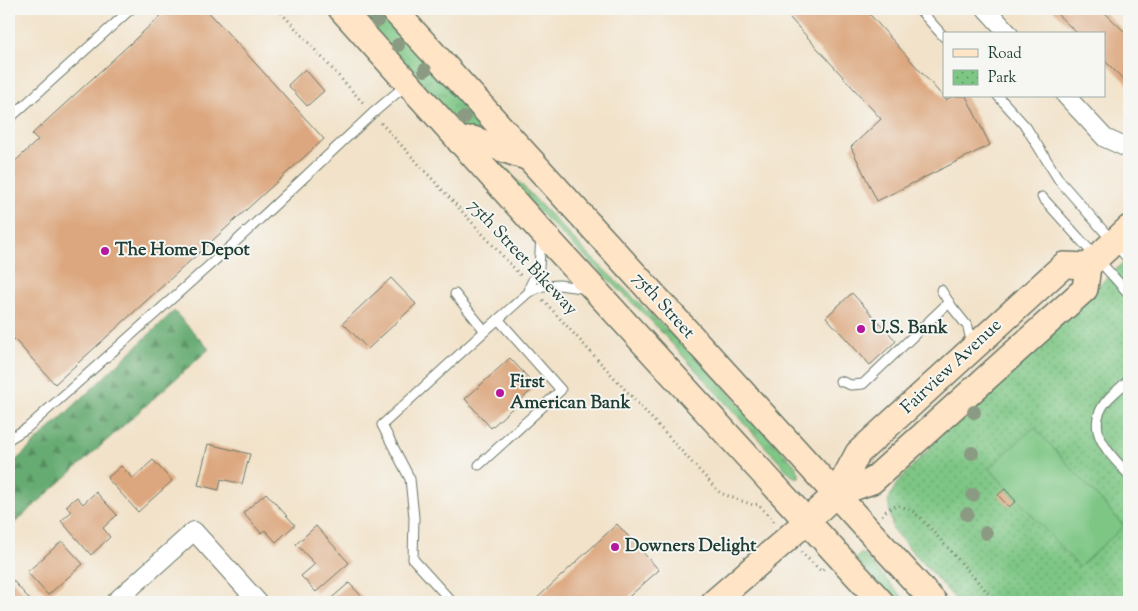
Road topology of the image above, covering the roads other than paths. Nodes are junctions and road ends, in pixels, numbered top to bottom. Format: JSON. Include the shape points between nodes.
{"nodes":[{"id":1,"x":131,"y":9,"type":"edge"},
{"id":2,"x":341,"y":9,"type":"edge"},
{"id":3,"x":393,"y":9,"type":"edge"},
{"id":4,"x":919,"y":9,"type":"edge"},
{"id":5,"x":986,"y":9,"type":"edge"},
{"id":6,"x":1007,"y":32,"type":"edge"},
{"id":7,"x":943,"y":36,"type":"edge"},
{"id":8,"x":408,"y":83,"type":"junction"},
{"id":9,"x":1000,"y":98,"type":"edge"},
{"id":10,"x":1068,"y":98,"type":"edge"},
{"id":11,"x":9,"y":119,"type":"edge"},
{"id":12,"x":460,"y":142,"type":"junction"},
{"id":13,"x":1129,"y":147,"type":"edge"},
{"id":14,"x":529,"y":158,"type":"junction"},
{"id":15,"x":1042,"y":198,"type":"dead end"},
{"id":16,"x":541,"y":231,"type":"junction"},
{"id":17,"x":1111,"y":251,"type":"edge"},
{"id":18,"x":531,"y":289,"type":"junction"},
{"id":19,"x":596,"y":290,"type":"junction"},
{"id":20,"x":941,"y":290,"type":"dead end"},
{"id":21,"x":455,"y":294,"type":"dead end"},
{"id":22,"x":1129,"y":294,"type":"edge"},
{"id":23,"x":950,"y":304,"type":"junction"},
{"id":24,"x":498,"y":319,"type":"junction"},
{"id":25,"x":485,"y":331,"type":"junction"},
{"id":26,"x":973,"y":348,"type":"junction"},
{"id":27,"x":1129,"y":380,"type":"edge"},
{"id":28,"x":840,"y":381,"type":"dead end"},
{"id":29,"x":9,"y":439,"type":"edge"},
{"id":30,"x":479,"y":465,"type":"dead end"},
{"id":31,"x":1129,"y":475,"type":"edge"},
{"id":32,"x":836,"y":494,"type":"junction"},
{"id":33,"x":806,"y":521,"type":"junction"},
{"id":34,"x":116,"y":602,"type":"edge"},
{"id":35,"x":258,"y":602,"type":"edge"},
{"id":36,"x":452,"y":602,"type":"edge"},
{"id":37,"x":714,"y":602,"type":"edge"},
{"id":38,"x":881,"y":602,"type":"edge"},
{"id":39,"x":934,"y":602,"type":"edge"}],
"edges":[{"from":1,"to":11,"type":"lane"},
{"from":2,"to":8,"type":"main road"},
{"from":3,"to":14,"type":"main road","name":"75th Street"},
{"from":4,"to":7,"type":"lane"},
{"from":5,"to":6,"type":"street"},
{"from":8,"to":12,"type":"main road"},
{"from":8,"to":29,"type":"lane","via":[[230,247],[27,428]]},
{"from":9,"to":17,"type":"lane","via":[[1026,127],[1059,180]]},
{"from":10,"to":13,"type":"street","via":[[1105,138]]},
{"from":12,"to":14,"type":"main road","via":[[473,138]]},
{"from":12,"to":16,"type":"main road"},
{"from":14,"to":32,"type":"main road","name":"75th Street"},
{"from":15,"to":17,"type":"lane"},
{"from":16,"to":18,"type":"lane","via":[[539,267]]},
{"from":16,"to":19,"type":"main road"},
{"from":17,"to":22,"type":"lane"},
{"from":17,"to":26,"type":"main road","name":"Fairview Avenue","via":[[1064,265]]},
{"from":17,"to":32,"type":"main road","name":"Fairview Avenue","via":[[1085,289],[872,481]]},
{"from":18,"to":19,"type":"lane","via":[[560,286]]},
{"from":18,"to":24,"type":"lane"},
{"from":19,"to":33,"type":"main road"},
{"from":20,"to":23,"type":"lane"},
{"from":21,"to":25,"type":"lane"},
{"from":23,"to":26,"type":"lane","via":[[968,328]]},
{"from":23,"to":28,"type":"lane","via":[[863,384],[851,386]]},
{"from":24,"to":25,"type":"lane"},
{"from":24,"to":30,"type":"lane","via":[[561,390]]},
{"from":25,"to":36,"type":"lane","via":[[382,425],[410,479],[414,516],[413,558]]},
{"from":26,"to":32,"type":"main road","name":"Fairview Avenue","via":[[858,453]]},
{"from":27,"to":31,"type":"lane","via":[[1108,399],[1097,418],[1097,430],[1103,443]]},
{"from":32,"to":33,"type":"main road","name":"Fairview Avenue"},
{"from":32,"to":39,"type":"main road","name":"75th Street"},
{"from":33,"to":37,"type":"main road","name":"Fairview Avenue"},
{"from":33,"to":38,"type":"main road"},
{"from":34,"to":35,"type":"street","via":[[194,531]]}]}
